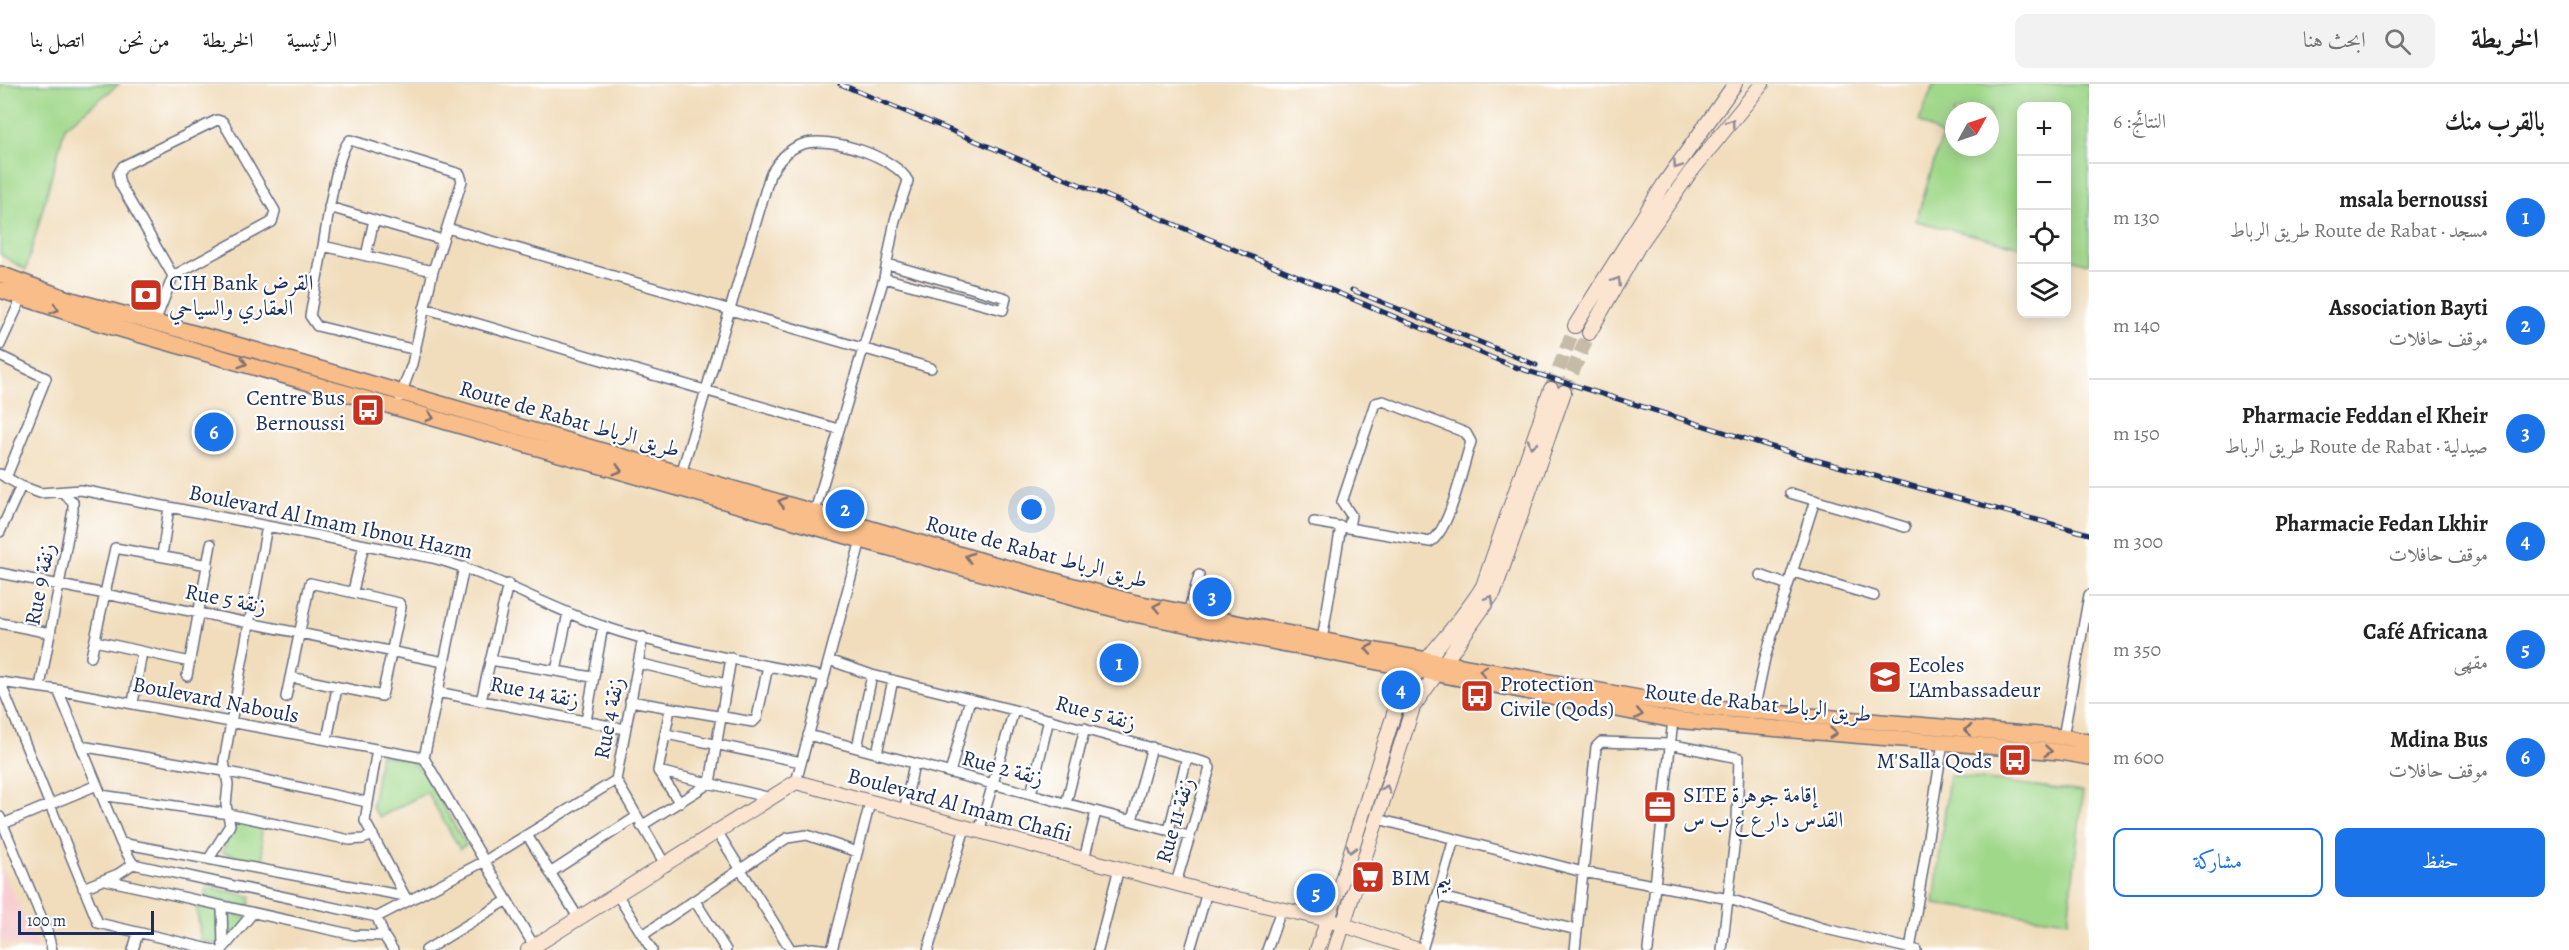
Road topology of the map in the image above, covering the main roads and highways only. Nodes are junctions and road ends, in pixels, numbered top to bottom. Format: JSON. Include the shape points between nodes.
{"nodes":[{"id":1,"x":0,"y":274,"type":"edge"},
{"id":2,"x":0,"y":290,"type":"edge"},
{"id":3,"x":24,"y":292,"type":"junction"},
{"id":4,"x":863,"y":534,"type":"junction"},
{"id":5,"x":1422,"y":666,"type":"junction"},
{"id":6,"x":1438,"y":669,"type":"junction"},
{"id":7,"x":2089,"y":742,"type":"edge"},
{"id":8,"x":2089,"y":758,"type":"edge"}],
"edges":[{"from":1,"to":3,"type":"main road","name":"Route de Rabat طريق الرباط"},
{"from":2,"to":3,"type":"main road","name":"Route de Rabat طريق الرباط"},
{"from":3,"to":4,"type":"main road","name":"Route de Rabat طريق الرباط","one_way":true,"via":[[397,407]]},
{"from":4,"to":3,"type":"main road","name":"Route de Rabat طريق الرباط","one_way":true,"via":[[815,511],[155,322]]},
{"from":5,"to":4,"type":"main road","name":"Route de Rabat طريق الرباط","one_way":true,"via":[[1322,640],[1132,602]]},
{"from":4,"to":5,"type":"main road","name":"Route de Rabat طريق الرباط","via":[[1129,613]]},
{"from":5,"to":6,"type":"main road","name":"Route de Rabat طريق الرباط"},
{"from":7,"to":6,"type":"main road","name":"Route de Rabat طريق الرباط","one_way":true,"via":[[1678,705]]},
{"from":6,"to":8,"type":"main road","name":"Route de Rabat طريق الرباط","one_way":true,"via":[[1672,720],[2060,752]]}]}
